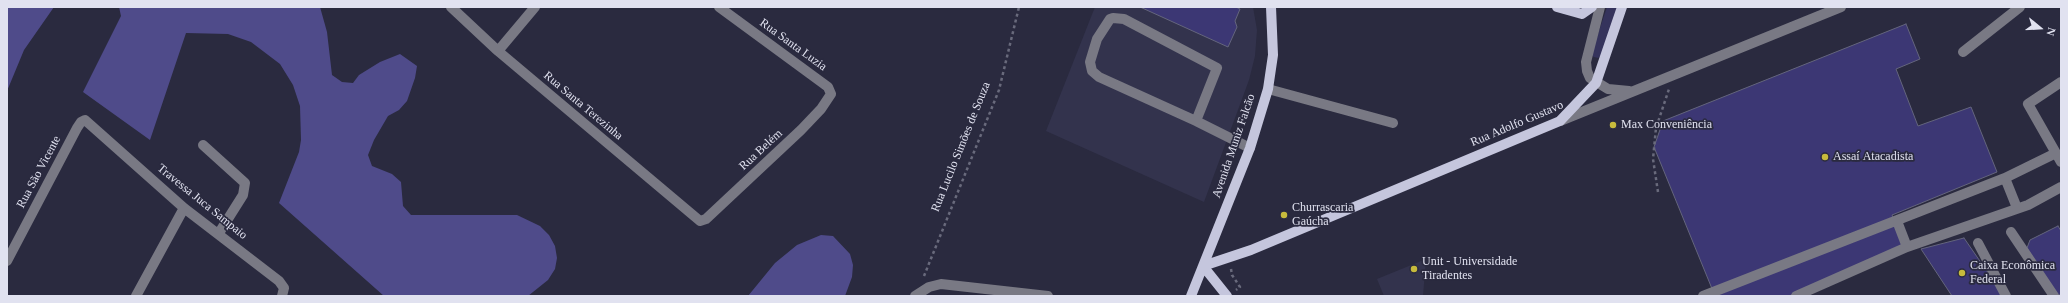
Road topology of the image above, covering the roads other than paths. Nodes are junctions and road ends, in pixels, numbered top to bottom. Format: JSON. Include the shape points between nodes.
{"nodes":[{"id":1,"x":451,"y":7,"type":"edge"},
{"id":2,"x":535,"y":7,"type":"edge"},
{"id":3,"x":719,"y":7,"type":"edge"},
{"id":4,"x":1271,"y":7,"type":"edge"},
{"id":5,"x":1557,"y":7,"type":"edge"},
{"id":6,"x":1592,"y":7,"type":"edge"},
{"id":7,"x":1600,"y":7,"type":"edge"},
{"id":8,"x":1622,"y":7,"type":"edge"},
{"id":9,"x":1841,"y":7,"type":"edge"},
{"id":10,"x":2020,"y":7,"type":"edge"},
{"id":11,"x":498,"y":52,"type":"junction"},
{"id":12,"x":1963,"y":52,"type":"dead end"},
{"id":13,"x":2061,"y":82,"type":"edge"},
{"id":14,"x":1596,"y":83,"type":"junction"},
{"id":15,"x":1268,"y":89,"type":"junction"},
{"id":16,"x":831,"y":91,"type":"joint"},
{"id":17,"x":1635,"y":91,"type":"junction"},
{"id":18,"x":85,"y":120,"type":"joint"},
{"id":19,"x":1196,"y":121,"type":"junction"},
{"id":20,"x":1560,"y":121,"type":"junction"},
{"id":21,"x":1393,"y":123,"type":"dead end"},
{"id":22,"x":204,"y":145,"type":"dead end"},
{"id":23,"x":1250,"y":148,"type":"junction"},
{"id":24,"x":2058,"y":158,"type":"edge"},
{"id":25,"x":2005,"y":178,"type":"junction"},
{"id":26,"x":2061,"y":187,"type":"edge"},
{"id":27,"x":184,"y":208,"type":"junction"},
{"id":28,"x":2017,"y":208,"type":"junction"},
{"id":29,"x":1897,"y":220,"type":"junction"},
{"id":30,"x":700,"y":221,"type":"joint"},
{"id":31,"x":2011,"y":232,"type":"dead end"},
{"id":32,"x":219,"y":233,"type":"junction"},
{"id":33,"x":1978,"y":243,"type":"dead end"},
{"id":34,"x":1907,"y":247,"type":"junction"},
{"id":35,"x":7,"y":261,"type":"edge"},
{"id":36,"x":1203,"y":266,"type":"junction"},
{"id":37,"x":283,"y":292,"type":"edge"},
{"id":38,"x":916,"y":295,"type":"edge"},
{"id":39,"x":136,"y":296,"type":"edge"},
{"id":40,"x":1048,"y":296,"type":"edge"},
{"id":41,"x":1191,"y":296,"type":"edge"},
{"id":42,"x":1227,"y":296,"type":"edge"},
{"id":43,"x":1703,"y":296,"type":"edge"},
{"id":44,"x":1796,"y":296,"type":"edge"},
{"id":45,"x":2006,"y":296,"type":"edge"},
{"id":46,"x":2054,"y":296,"type":"edge"}],
"edges":[{"from":1,"to":11,"type":"street","name":"Rua Santa Terezinha"},
{"from":2,"to":11,"type":"street"},
{"from":3,"to":16,"type":"street","name":"Rua Santa Luzia"},
{"from":4,"to":15,"type":"main road","name":"Avenida Muniz Falcão","via":[[1273,55]]},
{"from":5,"to":6,"type":"main road","via":[[1582,14]]},
{"from":7,"to":14,"type":"street","via":[[1586,62],[1586,71]]},
{"from":8,"to":14,"type":"main road"},
{"from":9,"to":17,"type":"street","name":"Rua Adolfo Gustavo"},
{"from":10,"to":12,"type":"street"},
{"from":11,"to":30,"type":"street","name":"Rua Santa Terezinha"},
{"from":13,"to":24,"type":"street","via":[[2028,104]]},
{"from":14,"to":17,"type":"street","via":[[1618,92]]},
{"from":14,"to":20,"type":"main road"},
{"from":15,"to":21,"type":"street"},
{"from":15,"to":23,"type":"main road","name":"Avenida Muniz Falcão"},
{"from":16,"to":30,"type":"street","name":"Rua Belém","via":[[831,97],[801,130],[706,220]]},
{"from":17,"to":20,"type":"street","name":"Rua Adolfo Gustavo"},
{"from":18,"to":27,"type":"street","name":"Travessa Juca Sampaio"},
{"from":18,"to":35,"type":"street","name":"Rua São Vicente","via":[[77,128]]},
{"from":19,"to":19,"type":"street","via":[[1217,68],[1124,19],[1110,20],[1098,39],[1090,62],[1092,72],[1099,78]]},
{"from":19,"to":23,"type":"street"},
{"from":20,"to":36,"type":"main road","name":"Rua Adolfo Gustavo","via":[[1251,250]]},
{"from":22,"to":32,"type":"street","via":[[245,183],[243,195]]},
{"from":23,"to":36,"type":"main road","name":"Avenida Muniz Falcão"},
{"from":24,"to":25,"type":"street"},
{"from":25,"to":28,"type":"street"},
{"from":25,"to":29,"type":"street"},
{"from":26,"to":28,"type":"street"},
{"from":27,"to":32,"type":"street","name":"Travessa Juca Sampaio"},
{"from":27,"to":39,"type":"street"},
{"from":28,"to":34,"type":"street"},
{"from":29,"to":34,"type":"street"},
{"from":29,"to":43,"type":"street"},
{"from":31,"to":46,"type":"street"},
{"from":32,"to":37,"type":"street","name":"Travessa Juca Sampaio","via":[[279,281]]},
{"from":33,"to":45,"type":"street"},
{"from":34,"to":44,"type":"street"},
{"from":36,"to":41,"type":"main road","name":"Avenida Muniz Falcão"},
{"from":36,"to":42,"type":"main road"},
{"from":38,"to":40,"type":"street","via":[[929,287],[941,284]]}]}
